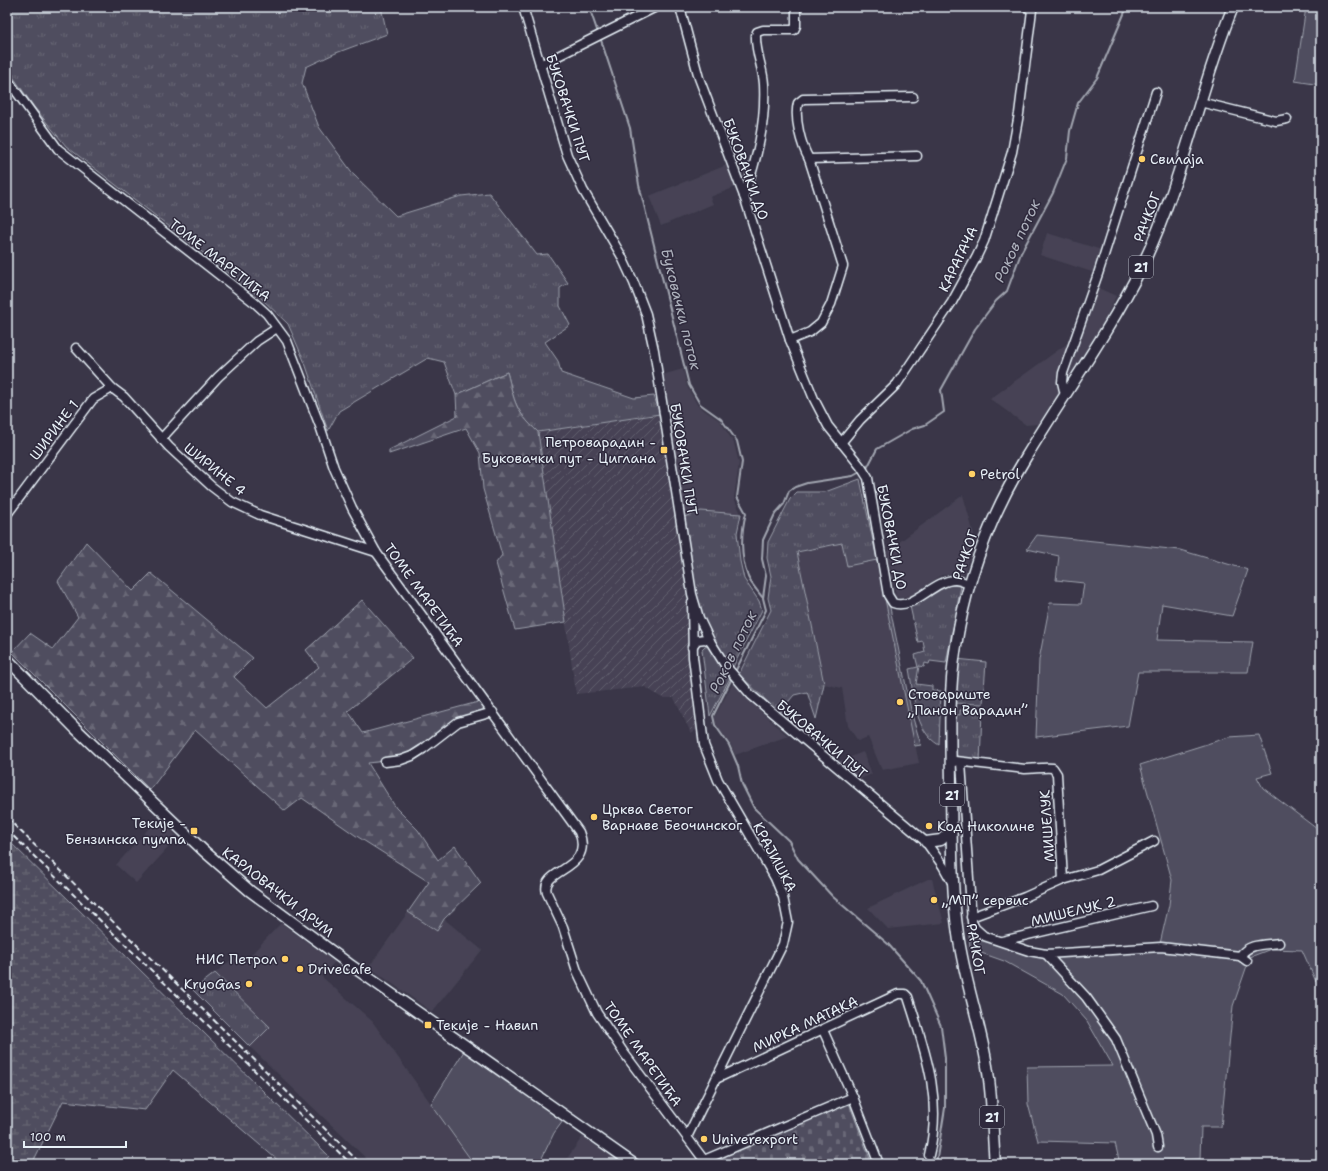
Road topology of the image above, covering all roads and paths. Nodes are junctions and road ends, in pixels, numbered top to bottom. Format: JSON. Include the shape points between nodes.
{"nodes":[{"id":1,"x":523,"y":7,"type":"edge"},
{"id":2,"x":656,"y":7,"type":"edge"},
{"id":3,"x":680,"y":7,"type":"edge"},
{"id":4,"x":796,"y":7,"type":"edge"},
{"id":5,"x":1027,"y":7,"type":"edge"},
{"id":6,"x":1233,"y":7,"type":"edge"},
{"id":7,"x":540,"y":65,"type":"junction"},
{"id":8,"x":7,"y":79,"type":"edge"},
{"id":9,"x":1156,"y":92,"type":"dead end"},
{"id":10,"x":912,"y":97,"type":"dead end"},
{"id":11,"x":1200,"y":102,"type":"junction"},
{"id":12,"x":1287,"y":119,"type":"dead end"},
{"id":13,"x":917,"y":156,"type":"dead end"},
{"id":14,"x":809,"y":159,"type":"junction"},
{"id":15,"x":744,"y":196,"type":"junction"},
{"id":16,"x":277,"y":328,"type":"junction"},
{"id":17,"x":790,"y":340,"type":"junction"},
{"id":18,"x":76,"y":348,"type":"dead end"},
{"id":19,"x":112,"y":388,"type":"junction"},
{"id":20,"x":1066,"y":395,"type":"junction"},
{"id":21,"x":161,"y":439,"type":"junction"},
{"id":22,"x":841,"y":443,"type":"junction"},
{"id":23,"x":8,"y":513,"type":"dead end"},
{"id":24,"x":376,"y":552,"type":"junction"},
{"id":25,"x":970,"y":584,"type":"junction"},
{"id":26,"x":692,"y":594,"type":"junction"},
{"id":27,"x":710,"y":641,"type":"junction"},
{"id":28,"x":692,"y":647,"type":"junction"},
{"id":29,"x":7,"y":659,"type":"edge"},
{"id":30,"x":493,"y":712,"type":"junction"},
{"id":31,"x":956,"y":761,"type":"junction"},
{"id":32,"x":385,"y":762,"type":"dead end"},
{"id":33,"x":952,"y":830,"type":"junction"},
{"id":34,"x":1154,"y":841,"type":"dead end"},
{"id":35,"x":926,"y":842,"type":"junction"},
{"id":36,"x":1063,"y":880,"type":"junction"},
{"id":37,"x":954,"y":886,"type":"junction"},
{"id":38,"x":1151,"y":906,"type":"dead end"},
{"id":39,"x":971,"y":917,"type":"junction"},
{"id":40,"x":1002,"y":941,"type":"junction"},
{"id":41,"x":1279,"y":943,"type":"dead end"},
{"id":42,"x":1046,"y":954,"type":"junction"},
{"id":43,"x":823,"y":1030,"type":"junction"},
{"id":44,"x":716,"y":1079,"type":"junction"},
{"id":45,"x":853,"y":1097,"type":"junction"},
{"id":46,"x":687,"y":1137,"type":"junction"},
{"id":47,"x":1158,"y":1147,"type":"dead end"},
{"id":48,"x":929,"y":1155,"type":"dead end"},
{"id":49,"x":705,"y":1162,"type":"edge"},
{"id":50,"x":634,"y":1164,"type":"edge"},
{"id":51,"x":879,"y":1164,"type":"edge"},
{"id":52,"x":995,"y":1164,"type":"edge"}],
"edges":[{"from":1,"to":7,"type":"street","name":"БУКОВАЧКИ ПУТ"},
{"from":2,"to":7,"type":"street"},
{"from":3,"to":15,"type":"street","name":"БУКОВАЧКИ ДО","via":[[699,78]]},
{"from":4,"to":15,"type":"street","via":[[794,30],[763,30],[756,35],[764,82],[764,121]]},
{"from":5,"to":22,"type":"street","name":"КАРАГАЧА","via":[[1032,10],[1012,152],[984,240],[952,302],[897,384],[860,420]]},
{"from":6,"to":11,"type":"main road","name":"РАЧКОГ","number":"21"},
{"from":7,"to":26,"type":"street","name":"БУКОВАЧКИ ПУТ","via":[[569,159],[583,190],[624,262],[646,314],[654,350]]},
{"from":8,"to":16,"type":"street","name":"ТОМЕ МАРЕТИЋА","via":[[58,149],[255,303]]},
{"from":9,"to":20,"type":"street","via":[[1098,274],[1063,373],[1062,382]]},
{"from":10,"to":14,"type":"street","via":[[803,99],[796,108],[802,147]]},
{"from":11,"to":12,"type":"street","via":[[1276,121]]},
{"from":11,"to":20,"type":"main road","name":"РАЧКОГ","number":"21","via":[[1156,237],[1135,280]]},
{"from":13,"to":14,"type":"street"},
{"from":14,"to":17,"type":"street","via":[[843,266],[831,304],[821,323],[810,332]]},
{"from":15,"to":17,"type":"street","name":"БУКОВАЧКИ ДО"},
{"from":16,"to":21,"type":"street","via":[[264,334],[218,377]]},
{"from":16,"to":24,"type":"street","name":"ТОМЕ МАРЕТИЋА","via":[[291,351],[334,468]]},
{"from":17,"to":22,"type":"street","name":"БУКОВАЧКИ ДО","via":[[819,409]]},
{"from":18,"to":19,"type":"street","name":"ШИРИНЕ 4"},
{"from":19,"to":21,"type":"street","name":"ШИРИНЕ 4","via":[[124,397]]},
{"from":19,"to":23,"type":"street","name":"ШИРИНЕ 1","via":[[93,399]]},
{"from":20,"to":25,"type":"main road","name":"РАЧКОГ","number":"21","via":[[1027,455],[1003,500],[986,536]]},
{"from":21,"to":24,"type":"street","name":"ШИРИНЕ 4","via":[[206,482],[240,507]]},
{"from":22,"to":25,"type":"street","name":"БУКОВАЧКИ ДО","via":[[868,478],[888,595],[893,603],[908,603],[948,581],[956,580]]},
{"from":24,"to":30,"type":"street","name":"ТОМЕ МАРЕТИЋА"},
{"from":25,"to":31,"type":"main road","name":"РАЧКОГ","number":"21","via":[[954,655],[950,708]]},
{"from":26,"to":27,"type":"street","name":"БУКОВАЧКИ ПУТ","via":[[699,618]]},
{"from":26,"to":28,"type":"street","name":"КРАЈИШКА"},
{"from":27,"to":28,"type":"street","via":[[697,640]]},
{"from":27,"to":35,"type":"street","name":"БУКОВАЧКИ ПУТ","via":[[733,675],[766,709]]},
{"from":28,"to":44,"type":"street","name":"КРАЈИШКА","via":[[702,732],[708,757],[718,780],[775,878],[788,916],[783,944]]},
{"from":29,"to":50,"type":"main road","name":"КАРЛОВАЧКИ ДРУМ","via":[[75,728],[204,851],[250,891],[349,964]]},
{"from":30,"to":32,"type":"street","via":[[458,722],[424,750],[412,756]]},
{"from":30,"to":46,"type":"street","name":"ТОМЕ МАРЕТИЋА","via":[[575,824],[581,836],[583,847],[580,856],[552,877],[546,890],[563,927],[577,971],[590,1000],[624,1053]]},
{"from":31,"to":33,"type":"main road","name":"РАЧКОГ","number":"21"},
{"from":31,"to":36,"type":"street","name":"МИШЕЛУК","via":[[1025,769],[1053,768],[1057,774]]},
{"from":31,"to":39,"type":"street"},
{"from":33,"to":35,"type":"main road","via":[[941,840]]},
{"from":33,"to":37,"type":"main road","name":"РАЧКОГ","number":"21"},
{"from":34,"to":36,"type":"street","via":[[1098,870]]},
{"from":35,"to":37,"type":"street","name":"БУКОВАЧКИ ПУТ"},
{"from":36,"to":39,"type":"street"},
{"from":37,"to":52,"type":"main road","name":"РАЧКОГ","number":"21","via":[[960,947],[988,1070]]},
{"from":38,"to":40,"type":"street","name":"МИШЕЛУК 2"},
{"from":39,"to":40,"type":"street","via":[[979,932]]},
{"from":40,"to":42,"type":"street"},
{"from":41,"to":42,"type":"street","via":[[1251,946],[1245,949],[1243,959],[1161,947]]},
{"from":42,"to":47,"type":"street","via":[[1086,997],[1116,1039],[1156,1135]]},
{"from":43,"to":44,"type":"street","name":"МИРКА МАТАКА"},
{"from":43,"to":45,"type":"street"},
{"from":43,"to":48,"type":"street","name":"МИРКА МАТАКА","via":[[898,994],[905,994],[908,997],[931,1072],[934,1094],[934,1136]]},
{"from":44,"to":46,"type":"street","name":"КРАЈИШКА"},
{"from":45,"to":49,"type":"street"},
{"from":45,"to":51,"type":"street"},
{"from":46,"to":49,"type":"street","name":"ТОМЕ МАРЕТИЋА"}]}
